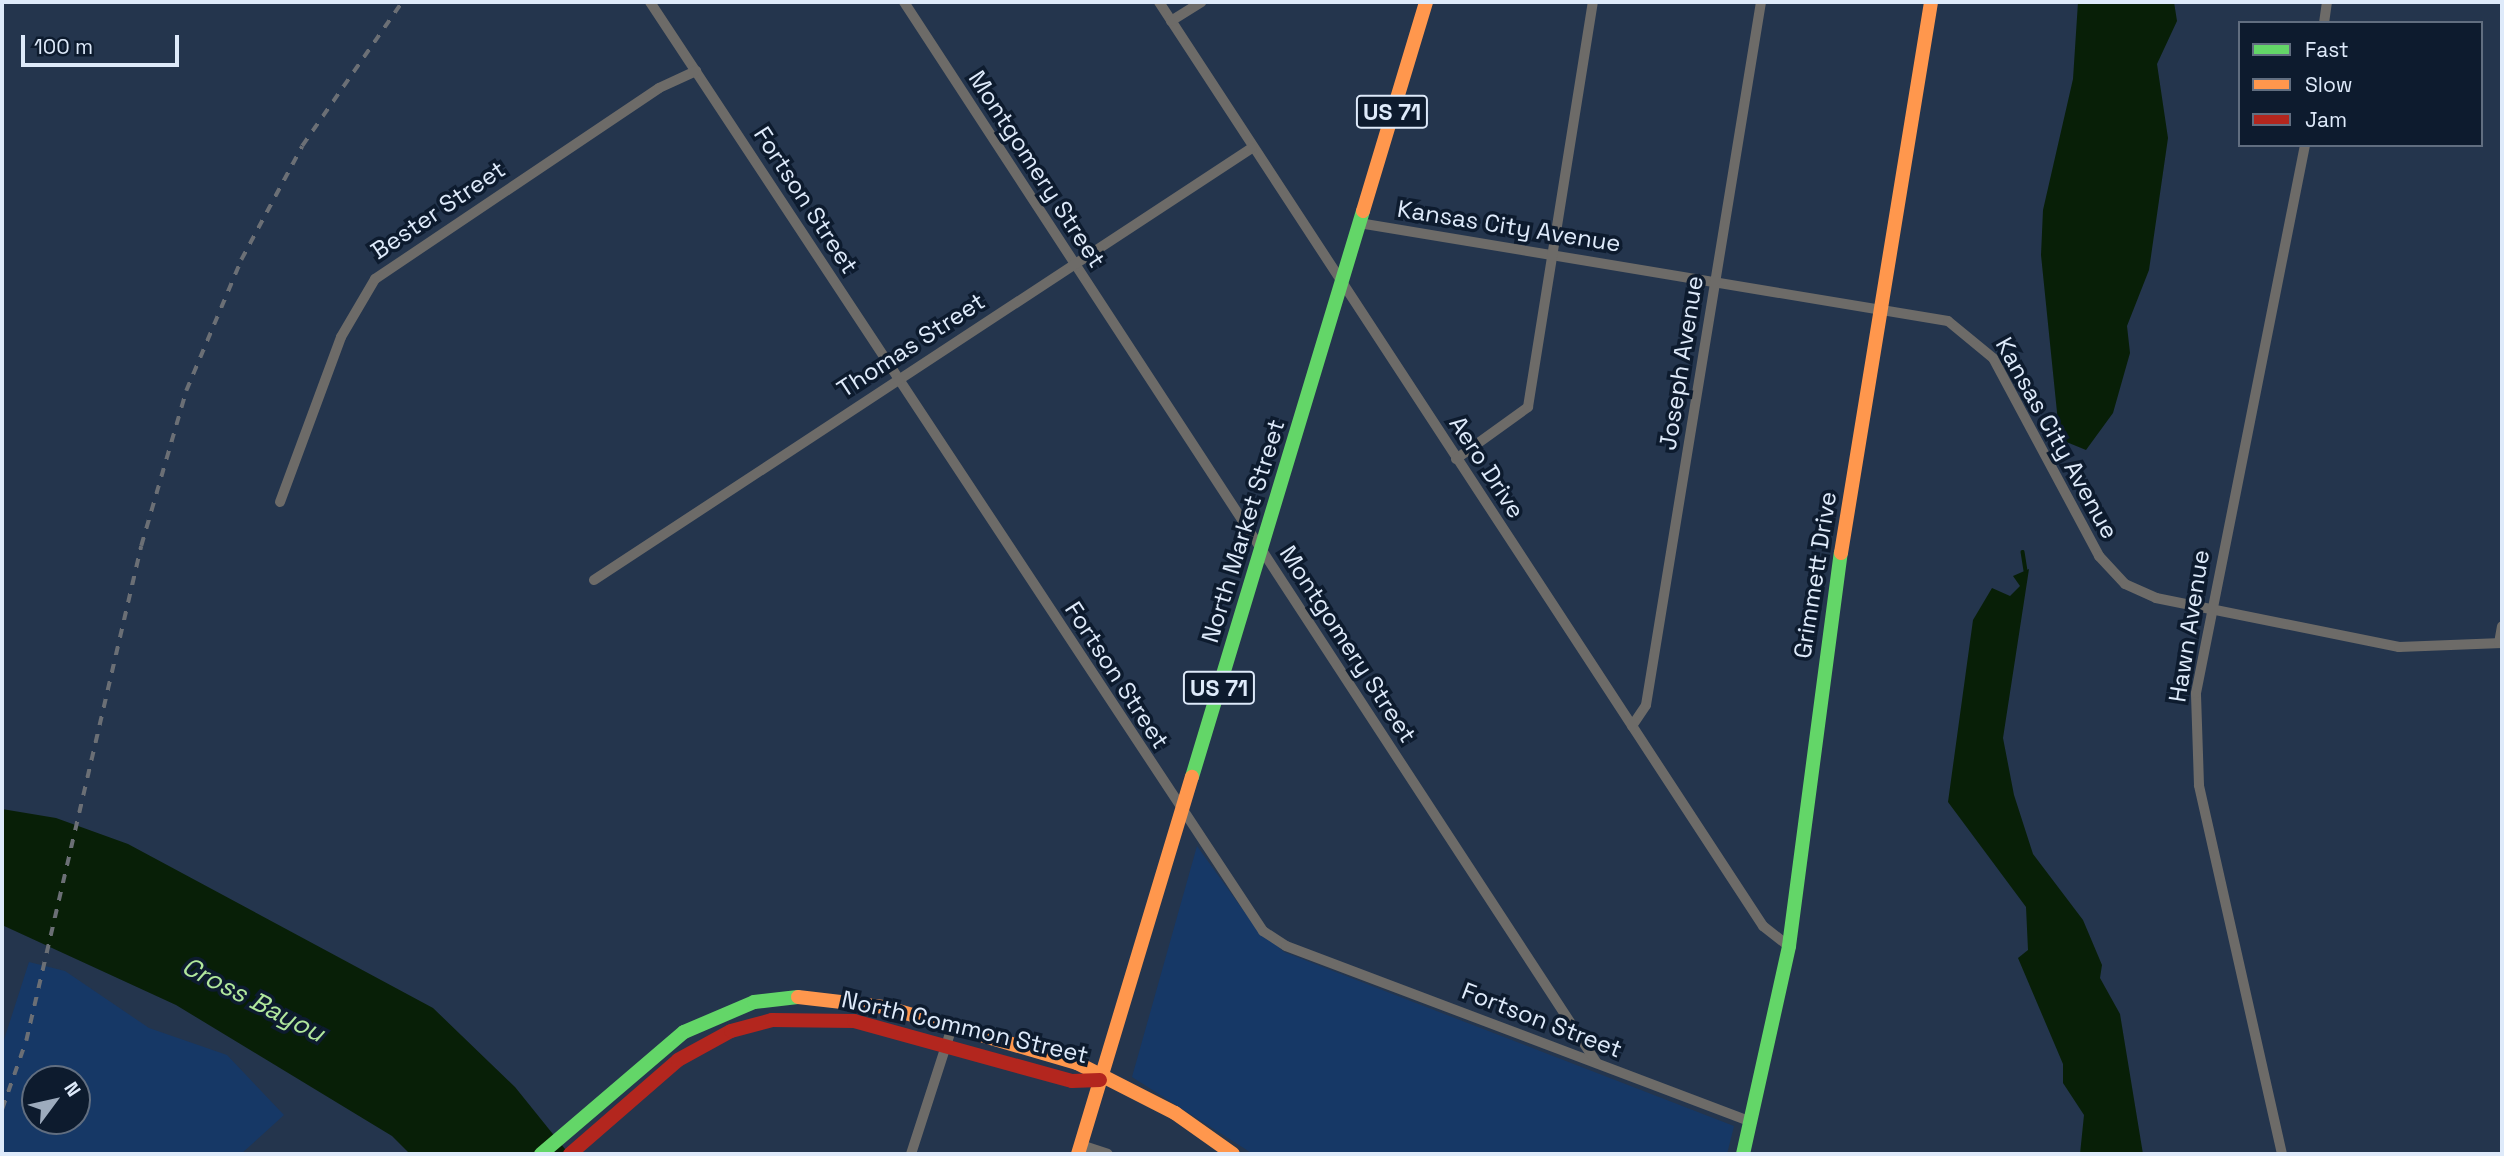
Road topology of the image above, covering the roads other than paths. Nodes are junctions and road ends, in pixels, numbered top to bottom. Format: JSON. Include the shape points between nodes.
{"nodes":[{"id":1,"x":650,"y":2,"type":"edge"},
{"id":2,"x":904,"y":2,"type":"edge"},
{"id":3,"x":1159,"y":2,"type":"edge"},
{"id":4,"x":1201,"y":2,"type":"edge"},
{"id":5,"x":1426,"y":2,"type":"edge"},
{"id":6,"x":1594,"y":2,"type":"edge"},
{"id":7,"x":1761,"y":2,"type":"edge"},
{"id":8,"x":1931,"y":2,"type":"edge"},
{"id":9,"x":2328,"y":2,"type":"edge"},
{"id":10,"x":1171,"y":21,"type":"junction"},
{"id":11,"x":2324,"y":21,"type":"edge"},
{"id":12,"x":696,"y":71,"type":"junction"},
{"id":13,"x":2305,"y":147,"type":"edge"},
{"id":14,"x":1252,"y":148,"type":"junction"},
{"id":15,"x":1359,"y":223,"type":"junction"},
{"id":16,"x":1553,"y":255,"type":"junction"},
{"id":17,"x":1075,"y":265,"type":"junction"},
{"id":18,"x":1716,"y":281,"type":"junction"},
{"id":19,"x":1341,"y":285,"type":"junction"},
{"id":20,"x":1881,"y":308,"type":"junction"},
{"id":21,"x":899,"y":381,"type":"junction"},
{"id":22,"x":1457,"y":459,"type":"junction"},
{"id":23,"x":280,"y":502,"type":"dead end"},
{"id":24,"x":1261,"y":548,"type":"junction"},
{"id":25,"x":594,"y":580,"type":"dead end"},
{"id":26,"x":2210,"y":610,"type":"junction"},
{"id":27,"x":2502,"y":626,"type":"edge"},
{"id":28,"x":2501,"y":643,"type":"edge"},
{"id":29,"x":1632,"y":726,"type":"junction"},
{"id":30,"x":1182,"y":814,"type":"junction"},
{"id":31,"x":1789,"y":946,"type":"junction"},
{"id":32,"x":952,"y":1027,"type":"junction"},
{"id":33,"x":946,"y":1046,"type":"junction"},
{"id":34,"x":1596,"y":1063,"type":"junction"},
{"id":35,"x":1100,"y":1080,"type":"junction"},
{"id":36,"x":1751,"y":1121,"type":"junction"},
{"id":37,"x":1080,"y":1150,"type":"edge"},
{"id":38,"x":541,"y":1154,"type":"edge"},
{"id":39,"x":570,"y":1154,"type":"edge"},
{"id":40,"x":911,"y":1154,"type":"edge"},
{"id":41,"x":1108,"y":1154,"type":"edge"},
{"id":42,"x":1233,"y":1154,"type":"edge"},
{"id":43,"x":1743,"y":1154,"type":"edge"},
{"id":44,"x":2282,"y":1154,"type":"edge"}],
"edges":[{"from":1,"to":12,"type":"street","name":"Fortson Street"},
{"from":2,"to":17,"type":"street","name":"Montgomery Street"},
{"from":3,"to":10,"type":"street","name":"Aero Drive"},
{"from":4,"to":10,"type":"street"},
{"from":5,"to":15,"type":"main road","name":"North Market Street","number":"US 71"},
{"from":6,"to":16,"type":"street"},
{"from":7,"to":18,"type":"street","name":"Joseph Avenue"},
{"from":8,"to":20,"type":"main road","name":"Grimmett Drive"},
{"from":9,"to":11,"type":"street"},
{"from":10,"to":14,"type":"street","name":"Aero Drive"},
{"from":12,"to":21,"type":"street","name":"Fortson Street"},
{"from":12,"to":23,"type":"street","name":"Bester Street","via":[[659,88],[375,279],[341,337]]},
{"from":13,"to":26,"type":"street","name":"Hawn Avenue"},
{"from":14,"to":17,"type":"street","name":"Thomas Street"},
{"from":14,"to":19,"type":"street","name":"Aero Drive"},
{"from":15,"to":16,"type":"street","name":"Kansas City Avenue"},
{"from":15,"to":19,"type":"main road","name":"North Market Street","number":"US 71"},
{"from":16,"to":18,"type":"street","name":"Kansas City Avenue"},
{"from":16,"to":22,"type":"street","via":[[1528,407]]},
{"from":17,"to":21,"type":"street","name":"Thomas Street"},
{"from":17,"to":24,"type":"street","name":"Montgomery Street"},
{"from":18,"to":20,"type":"street","name":"Kansas City Avenue"},
{"from":18,"to":29,"type":"street","name":"Joseph Avenue","via":[[1647,705]]},
{"from":19,"to":22,"type":"street","name":"Aero Drive"},
{"from":19,"to":24,"type":"main road","name":"North Market Street","number":"US 71"},
{"from":20,"to":26,"type":"street","name":"Kansas City Avenue","via":[[1948,321],[1978,340],[2099,556],[2125,584]]},
{"from":20,"to":31,"type":"main road","name":"Grimmett Drive","via":[[1822,671]]},
{"from":21,"to":25,"type":"street","name":"Thomas Street"},
{"from":21,"to":30,"type":"street","name":"Fortson Street"},
{"from":22,"to":29,"type":"street","name":"Aero Drive"},
{"from":24,"to":30,"type":"main road","name":"North Market Street","number":"US 71"},
{"from":24,"to":34,"type":"street","name":"Montgomery Street"},
{"from":26,"to":28,"type":"street","name":"Kansas City Avenue","via":[[2399,647]]},
{"from":26,"to":44,"type":"street","name":"Hawn Avenue","via":[[2196,693],[2199,785]]},
{"from":27,"to":28,"type":"street"},
{"from":29,"to":31,"type":"street","name":"Aero Drive","via":[[1763,926]]},
{"from":30,"to":34,"type":"street","name":"Fortson Street","via":[[1252,919],[1276,941]]},
{"from":30,"to":35,"type":"main road","name":"North Market Street","number":"US 71"},
{"from":31,"to":36,"type":"main road","name":"Grimmett Drive"},
{"from":32,"to":33,"type":"street"},
{"from":32,"to":35,"type":"main road","name":"North Common Street","via":[[1066,1059]]},
{"from":32,"to":38,"type":"main road","name":"North Common Street","via":[[845,998],[754,1002],[684,1032]]},
{"from":33,"to":35,"type":"main road","name":"North Common Street","via":[[1072,1081]]},
{"from":33,"to":39,"type":"main road","name":"North Common Street","via":[[854,1021],[772,1020],[692,1051]]},
{"from":33,"to":40,"type":"street"},
{"from":34,"to":36,"type":"street","name":"Fortson Street"},
{"from":35,"to":37,"type":"main road","name":"North Market Street","number":"US 71"},
{"from":35,"to":42,"type":"main road","name":"North Common Street","via":[[1175,1113]]},
{"from":36,"to":43,"type":"main road","name":"Grimmett Drive"},
{"from":37,"to":41,"type":"street"}]}
